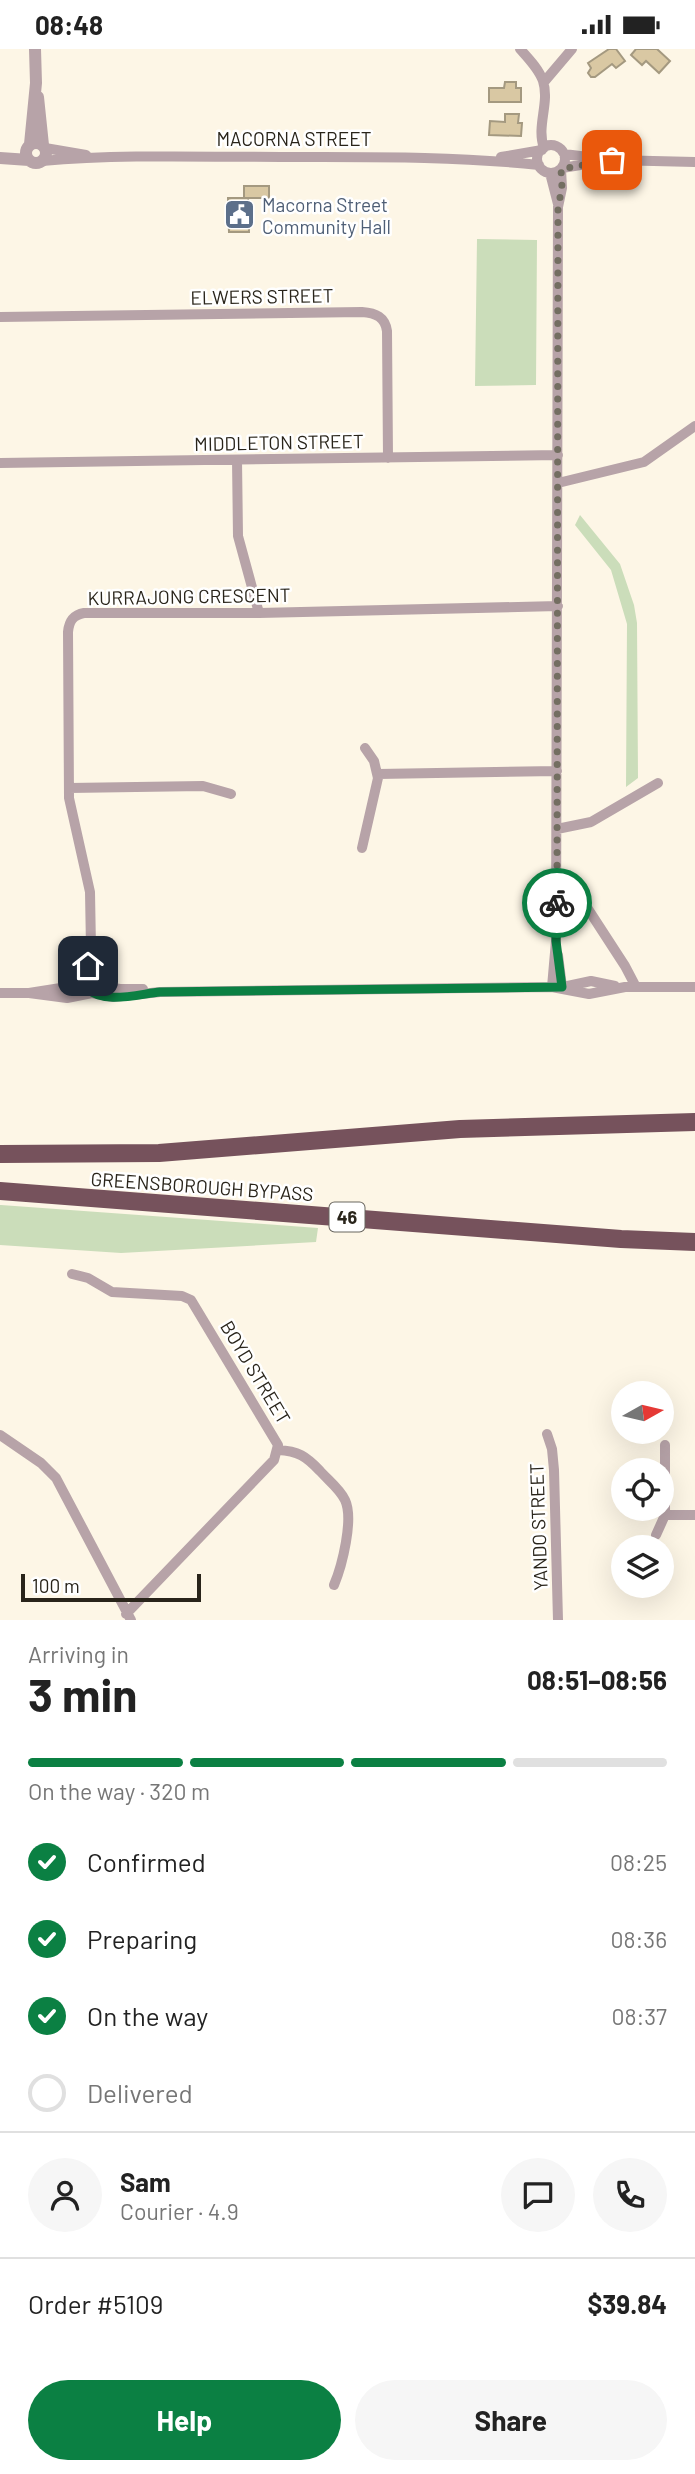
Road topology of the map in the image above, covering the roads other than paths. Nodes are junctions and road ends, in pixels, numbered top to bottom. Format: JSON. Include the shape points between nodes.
{"nodes":[{"id":1,"x":35,"y":49,"type":"edge"},
{"id":2,"x":520,"y":49,"type":"edge"},
{"id":3,"x":572,"y":49,"type":"edge"},
{"id":4,"x":544,"y":82,"type":"junction"},
{"id":5,"x":547,"y":148,"type":"junction"},
{"id":6,"x":36,"y":151,"type":"junction"},
{"id":7,"x":0,"y":152,"type":"edge"},
{"id":8,"x":564,"y":154,"type":"junction"},
{"id":9,"x":0,"y":158,"type":"edge"},
{"id":10,"x":488,"y":159,"type":"junction"},
{"id":11,"x":612,"y":160,"type":"junction"},
{"id":12,"x":695,"y":162,"type":"edge"},
{"id":13,"x":539,"y":165,"type":"junction"},
{"id":14,"x":558,"y":170,"type":"junction"},
{"id":15,"x":0,"y":317,"type":"edge"},
{"id":16,"x":695,"y":426,"type":"edge"},
{"id":17,"x":558,"y":456,"type":"junction"},
{"id":18,"x":388,"y":458,"type":"junction"},
{"id":19,"x":237,"y":460,"type":"junction"},
{"id":20,"x":0,"y":463,"type":"edge"},
{"id":21,"x":558,"y":483,"type":"junction"},
{"id":22,"x":558,"y":606,"type":"junction"},
{"id":23,"x":259,"y":613,"type":"junction"},
{"id":24,"x":365,"y":748,"type":"dead end"},
{"id":25,"x":557,"y":771,"type":"junction"},
{"id":26,"x":378,"y":773,"type":"junction"},
{"id":27,"x":658,"y":783,"type":"dead end"},
{"id":28,"x":69,"y":787,"type":"junction"},
{"id":29,"x":231,"y":794,"type":"dead end"},
{"id":30,"x":557,"y":829,"type":"junction"},
{"id":31,"x":362,"y":848,"type":"dead end"},
{"id":32,"x":557,"y":877,"type":"junction"},
{"id":33,"x":91,"y":987,"type":"junction"},
{"id":34,"x":557,"y":987,"type":"junction"},
{"id":35,"x":631,"y":987,"type":"junction"},
{"id":36,"x":695,"y":987,"type":"edge"},
{"id":37,"x":0,"y":993,"type":"edge"},
{"id":38,"x":695,"y":1122,"type":"edge"},
{"id":39,"x":0,"y":1154,"type":"edge"},
{"id":40,"x":0,"y":1191,"type":"edge"},
{"id":41,"x":695,"y":1242,"type":"edge"},
{"id":42,"x":72,"y":1274,"type":"dead end"},
{"id":43,"x":547,"y":1434,"type":"dead end"},
{"id":44,"x":0,"y":1435,"type":"edge"},
{"id":45,"x":665,"y":1445,"type":"dead end"},
{"id":46,"x":278,"y":1450,"type":"junction"},
{"id":47,"x":665,"y":1458,"type":"edge"},
{"id":48,"x":674,"y":1515,"type":"edge"},
{"id":49,"x":695,"y":1515,"type":"edge"},
{"id":50,"x":663,"y":1521,"type":"edge"},
{"id":51,"x":656,"y":1535,"type":"dead end"},
{"id":52,"x":334,"y":1585,"type":"dead end"},
{"id":53,"x":128,"y":1617,"type":"edge"},
{"id":54,"x":558,"y":1620,"type":"edge"}],
"edges":[{"from":1,"to":6,"type":"street"},
{"from":2,"to":4,"type":"street"},
{"from":3,"to":4,"type":"street"},
{"from":4,"to":5,"type":"street","via":[[541,129]]},
{"from":5,"to":8,"type":"street"},
{"from":5,"to":10,"type":"street","name":"MACORNA STREET"},
{"from":5,"to":13,"type":"street","via":[[538,157]]},
{"from":6,"to":7,"type":"street","name":"MACORNA STREET"},
{"from":6,"to":9,"type":"street","name":"MACORNA STREET"},
{"from":6,"to":10,"type":"street","name":"MACORNA STREET","via":[[100,157]]},
{"from":8,"to":11,"type":"street"},
{"from":8,"to":14,"type":"street"},
{"from":10,"to":13,"type":"street","name":"MACORNA STREET"},
{"from":11,"to":12,"type":"street"},
{"from":11,"to":14,"type":"street"},
{"from":13,"to":14,"type":"street","via":[[543,171]]},
{"from":14,"to":17,"type":"street"},
{"from":15,"to":18,"type":"street","name":"ELWERS STREET","via":[[377,315],[387,331]]},
{"from":16,"to":21,"type":"street","via":[[644,462]]},
{"from":17,"to":18,"type":"street","name":"MIDDLETON STREET"},
{"from":17,"to":21,"type":"street"},
{"from":18,"to":19,"type":"street","name":"MIDDLETON STREET"},
{"from":19,"to":20,"type":"street","name":"MIDDLETON STREET"},
{"from":19,"to":23,"type":"street","via":[[238,535]]},
{"from":21,"to":22,"type":"street"},
{"from":22,"to":23,"type":"street","name":"KURRAJONG CRESCENT"},
{"from":22,"to":25,"type":"street"},
{"from":23,"to":28,"type":"street","name":"KURRAJONG CRESCENT","via":[[74,616],[68,632]]},
{"from":24,"to":26,"type":"street"},
{"from":25,"to":26,"type":"street"},
{"from":25,"to":30,"type":"street"},
{"from":26,"to":31,"type":"street"},
{"from":27,"to":30,"type":"street","via":[[591,822]]},
{"from":28,"to":29,"type":"street","via":[[203,786]]},
{"from":28,"to":33,"type":"street","name":"KURRAJONG CRESCENT","via":[[90,892]]},
{"from":30,"to":32,"type":"street"},
{"from":32,"to":34,"type":"street"},
{"from":32,"to":35,"type":"street","via":[[575,890],[625,966]]},
{"from":33,"to":34,"type":"street","via":[[113,997],[160,992]]},
{"from":33,"to":37,"type":"street","via":[[67,998]]},
{"from":34,"to":35,"type":"street","via":[[589,994]]},
{"from":35,"to":36,"type":"street"},
{"from":38,"to":39,"type":"highway","name":"GREENSBOROUGH BYPASS","via":[[460,1129],[194,1151]]},
{"from":40,"to":41,"type":"highway","name":"GREENSBOROUGH BYPASS","number":"46"},
{"from":42,"to":46,"type":"street","name":"BOYD STREET","via":[[113,1292],[191,1300],[277,1440]]},
{"from":43,"to":54,"type":"street","name":"YANDO STREET","via":[[554,1470]]},
{"from":44,"to":53,"type":"street","via":[[56,1478]]},
{"from":45,"to":47,"type":"street"},
{"from":46,"to":52,"type":"street","via":[[304,1455],[346,1501],[343,1559]]},
{"from":46,"to":53,"type":"street","name":"BOYD STREET","via":[[274,1460]]},
{"from":48,"to":49,"type":"street"},
{"from":50,"to":51,"type":"street"}]}
